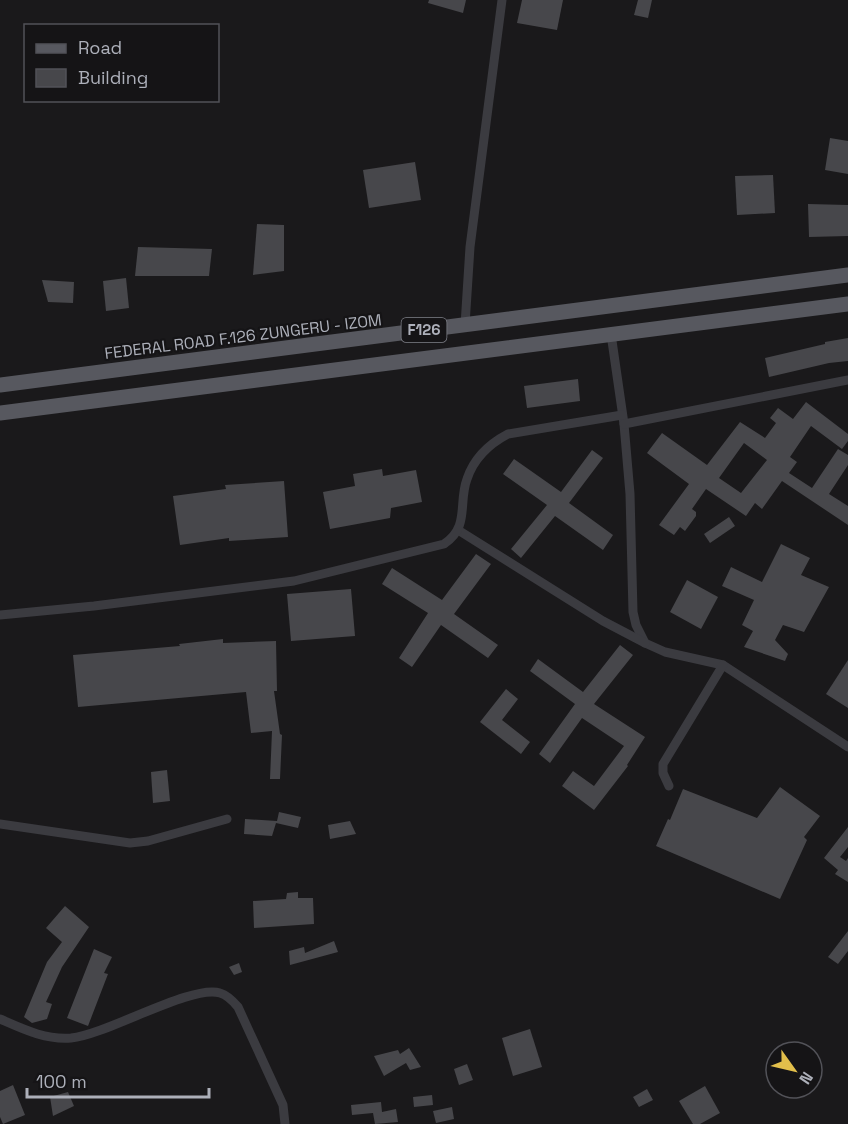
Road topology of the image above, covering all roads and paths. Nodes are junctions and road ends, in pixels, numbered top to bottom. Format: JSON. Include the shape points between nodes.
{"nodes":[{"id":1,"x":502,"y":0,"type":"edge"},
{"id":2,"x":848,"y":275,"type":"edge"},
{"id":3,"x":848,"y":304,"type":"edge"},
{"id":4,"x":465,"y":325,"type":"junction"},
{"id":5,"x":611,"y":334,"type":"junction"},
{"id":6,"x":261,"y":352,"type":"junction"},
{"id":7,"x":266,"y":379,"type":"junction"},
{"id":8,"x":848,"y":380,"type":"edge"},
{"id":9,"x":0,"y":385,"type":"edge"},
{"id":10,"x":0,"y":413,"type":"edge"},
{"id":11,"x":623,"y":419,"type":"junction"},
{"id":12,"x":458,"y":530,"type":"junction"},
{"id":13,"x":0,"y":615,"type":"edge"},
{"id":14,"x":645,"y":643,"type":"junction"},
{"id":15,"x":723,"y":665,"type":"junction"},
{"id":16,"x":848,"y":747,"type":"edge"},
{"id":17,"x":669,"y":786,"type":"dead end"},
{"id":18,"x":227,"y":819,"type":"dead end"},
{"id":19,"x":0,"y":824,"type":"edge"},
{"id":20,"x":0,"y":1019,"type":"edge"},
{"id":21,"x":285,"y":1124,"type":"edge"}],
"edges":[{"from":1,"to":4,"type":"street","via":[[470,246]]},
{"from":2,"to":4,"type":"main road","name":"FEDERAL ROAD F.126 ZUNGERU - IZOM","number":"F126"},
{"from":3,"to":5,"type":"main road","number":"F126"},
{"from":4,"to":6,"type":"main road","name":"FEDERAL ROAD F.126 ZUNGERU - IZOM","number":"F126"},
{"from":5,"to":7,"type":"main road","number":"F126"},
{"from":5,"to":11,"type":"street"},
{"from":6,"to":7,"type":"main road"},
{"from":6,"to":9,"type":"main road","name":"FEDERAL ROAD F.126 ZUNGERU - IZOM","number":"F126"},
{"from":7,"to":10,"type":"main road","number":"F126"},
{"from":8,"to":11,"type":"street"},
{"from":11,"to":12,"type":"street","via":[[508,434],[495,441],[481,454],[466,481]]},
{"from":11,"to":14,"type":"street","via":[[630,494],[633,612]]},
{"from":12,"to":13,"type":"street","via":[[444,544],[294,581]]},
{"from":12,"to":14,"type":"street"},
{"from":14,"to":15,"type":"street","via":[[665,652]]},
{"from":15,"to":16,"type":"street"},
{"from":15,"to":17,"type":"street","via":[[663,764]]},
{"from":18,"to":19,"type":"street","via":[[130,843]]},
{"from":20,"to":21,"type":"street","via":[[38,1035],[67,1038],[88,1035],[195,993],[219,992],[237,1007],[283,1105]]}]}
